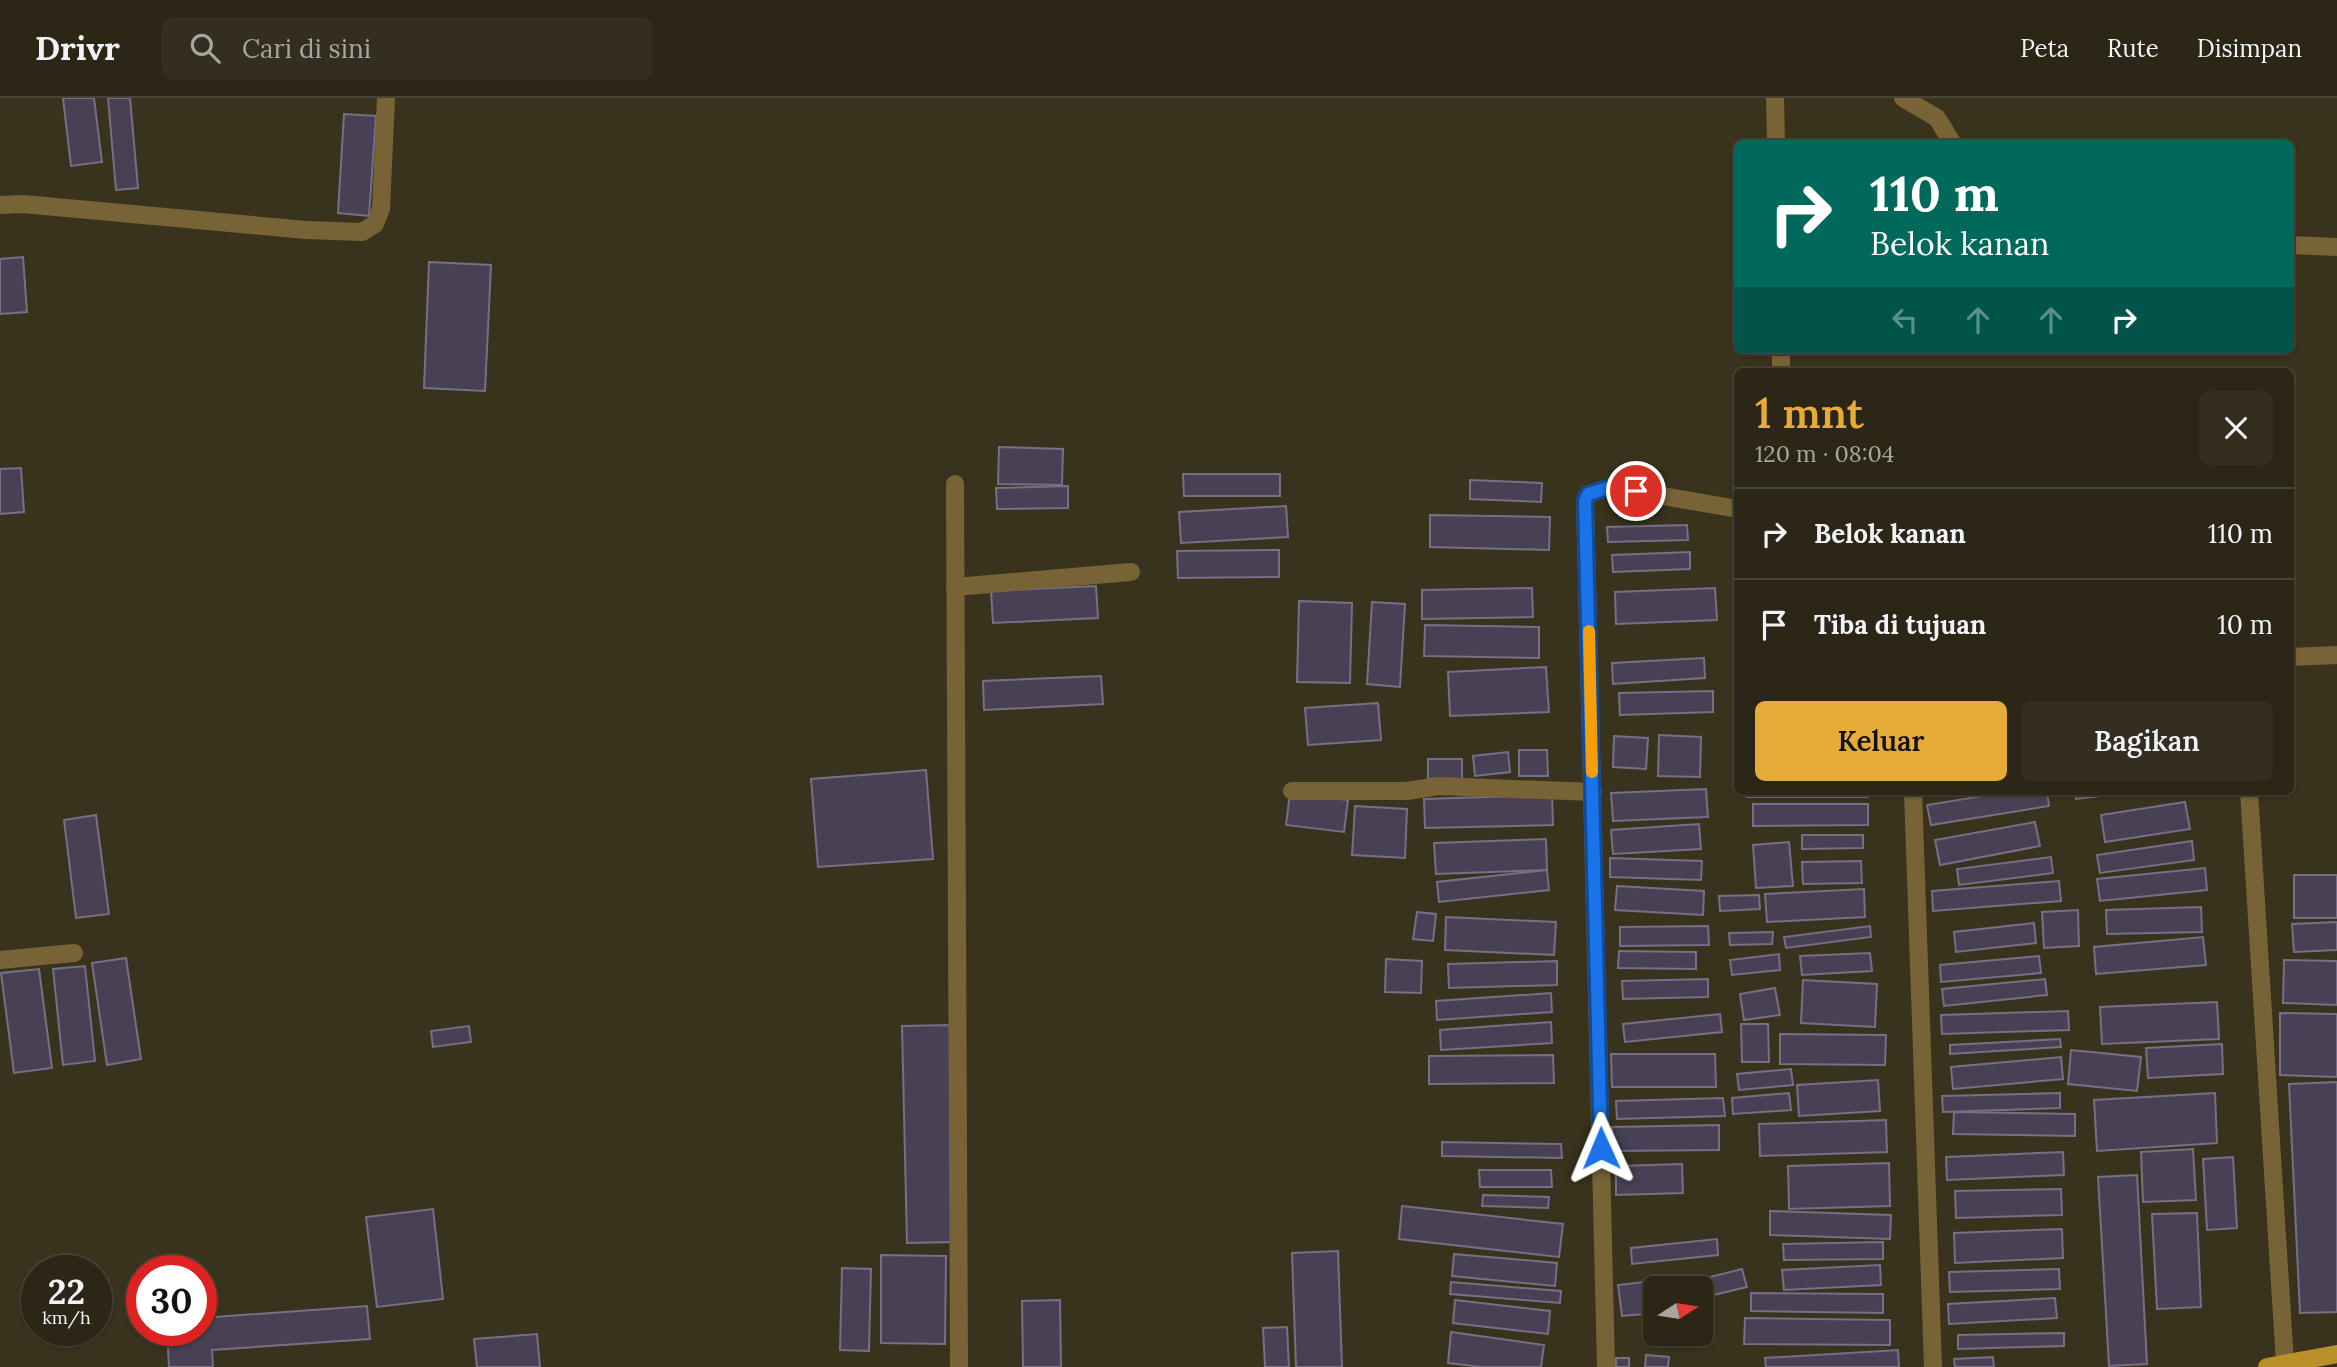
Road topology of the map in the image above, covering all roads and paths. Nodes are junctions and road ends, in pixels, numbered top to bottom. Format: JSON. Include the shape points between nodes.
{"nodes":[{"id":1,"x":386,"y":98,"type":"edge"},
{"id":2,"x":1775,"y":98,"type":"edge"},
{"id":3,"x":1903,"y":98,"type":"edge"},
{"id":4,"x":1776,"y":140,"type":"edge"},
{"id":5,"x":1951,"y":140,"type":"edge"},
{"id":6,"x":0,"y":205,"type":"edge"},
{"id":7,"x":2294,"y":245,"type":"edge"},
{"id":8,"x":2337,"y":247,"type":"edge"},
{"id":9,"x":955,"y":484,"type":"dead end"},
{"id":10,"x":1734,"y":508,"type":"edge"},
{"id":11,"x":1131,"y":572,"type":"dead end"},
{"id":12,"x":955,"y":587,"type":"junction"},
{"id":13,"x":2337,"y":655,"type":"edge"},
{"id":14,"x":2294,"y":657,"type":"edge"},
{"id":15,"x":1292,"y":791,"type":"dead end"},
{"id":16,"x":1593,"y":792,"type":"junction"},
{"id":17,"x":1913,"y":795,"type":"edge"},
{"id":18,"x":2249,"y":795,"type":"edge"},
{"id":19,"x":74,"y":953,"type":"dead end"},
{"id":20,"x":0,"y":960,"type":"edge"},
{"id":21,"x":2337,"y":1354,"type":"edge"},
{"id":22,"x":2276,"y":1365,"type":"edge"},
{"id":23,"x":959,"y":1367,"type":"edge"},
{"id":24,"x":1606,"y":1367,"type":"edge"},
{"id":25,"x":1933,"y":1367,"type":"edge"}],
"edges":[{"from":1,"to":6,"type":"street","via":[[381,209],[375,224],[362,232]]},
{"from":2,"to":4,"type":"street"},
{"from":3,"to":5,"type":"street","via":[[1937,118]]},
{"from":7,"to":8,"type":"street"},
{"from":9,"to":12,"type":"street"},
{"from":10,"to":16,"type":"street","via":[[1611,487],[1588,494]]},
{"from":11,"to":12,"type":"street"},
{"from":12,"to":23,"type":"street"},
{"from":13,"to":14,"type":"street"},
{"from":15,"to":16,"type":"street","via":[[1407,791],[1438,786]]},
{"from":16,"to":24,"type":"street"},
{"from":17,"to":25,"type":"street"},
{"from":18,"to":22,"type":"street"},
{"from":19,"to":20,"type":"street"},
{"from":21,"to":22,"type":"main road"}]}
